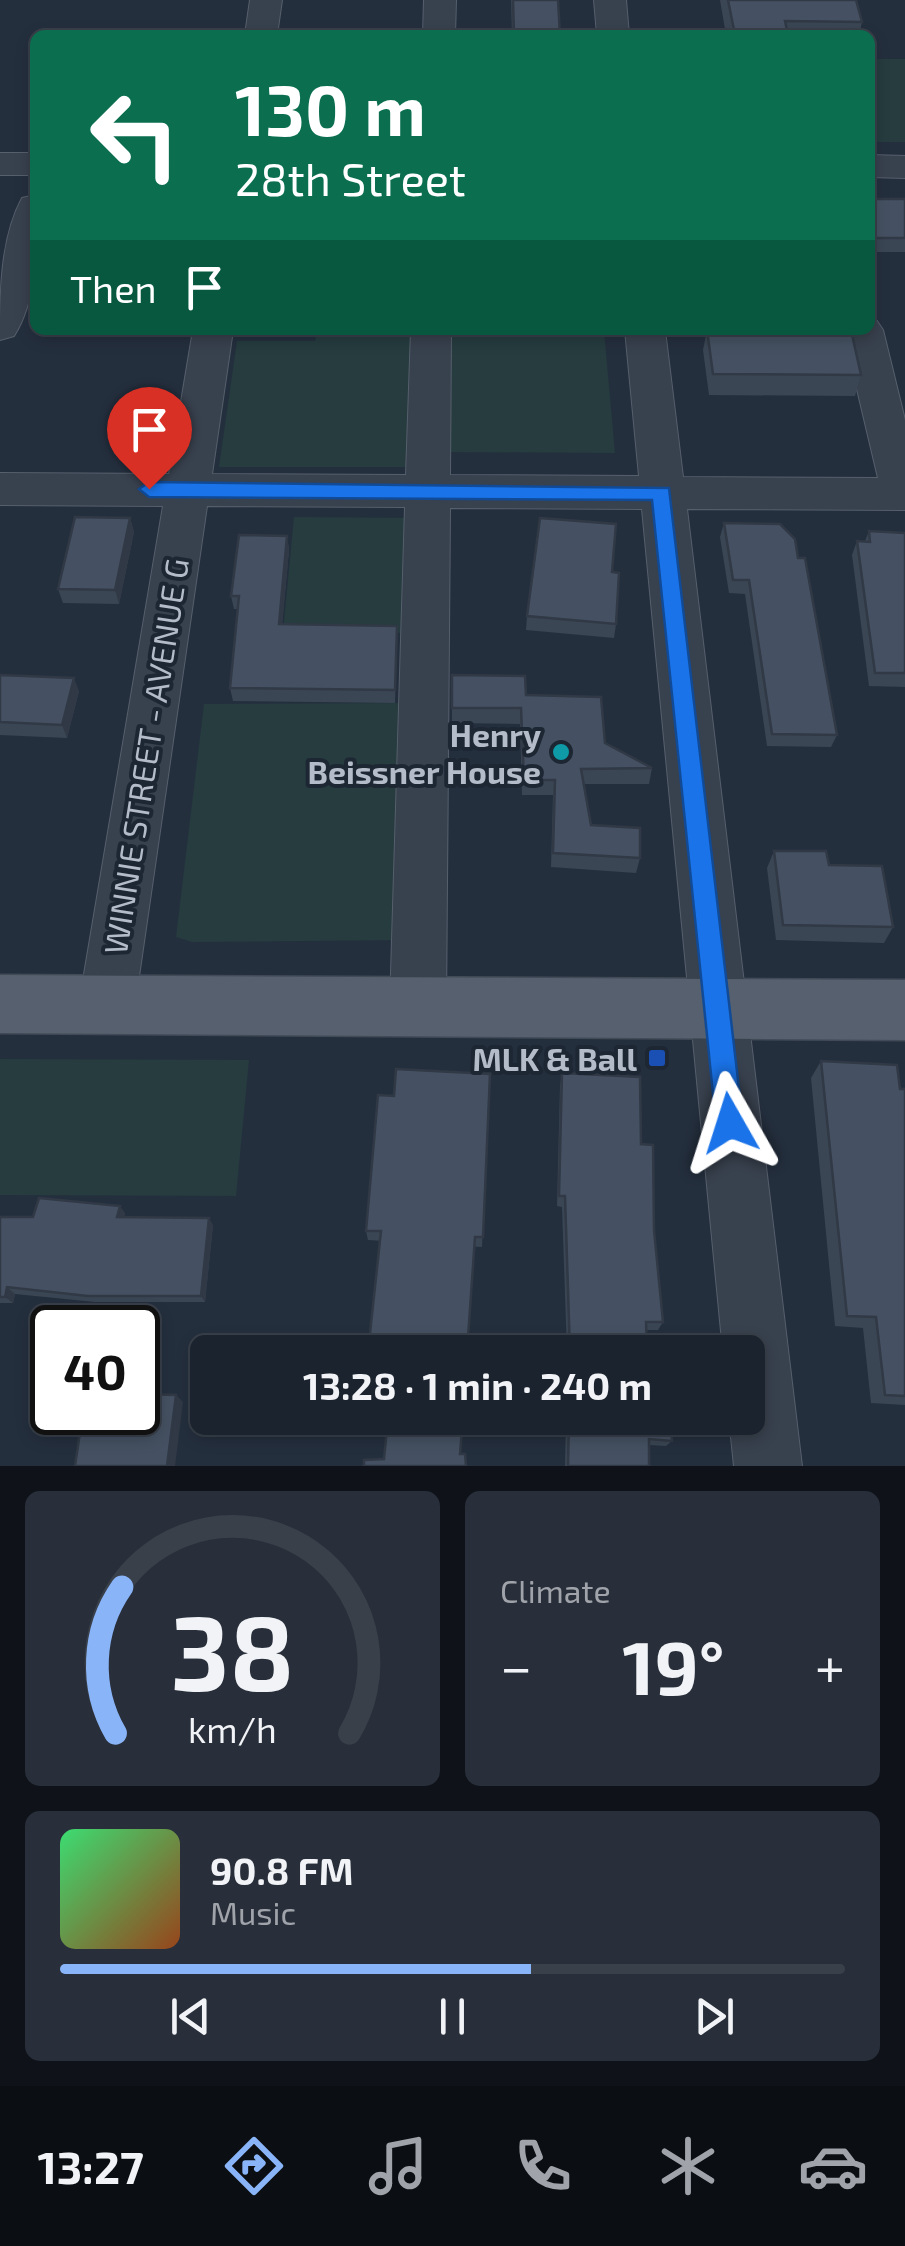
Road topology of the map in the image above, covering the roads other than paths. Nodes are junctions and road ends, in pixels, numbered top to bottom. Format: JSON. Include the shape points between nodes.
{"nodes":[{"id":1,"x":266,"y":0,"type":"edge"},
{"id":2,"x":440,"y":0,"type":"edge"},
{"id":3,"x":610,"y":0,"type":"edge"},
{"id":4,"x":262,"y":30,"type":"edge"},
{"id":5,"x":440,"y":30,"type":"edge"},
{"id":6,"x":613,"y":30,"type":"edge"},
{"id":7,"x":0,"y":164,"type":"edge"},
{"id":8,"x":30,"y":164,"type":"edge"},
{"id":9,"x":875,"y":166,"type":"edge"},
{"id":10,"x":905,"y":166,"type":"edge"},
{"id":11,"x":30,"y":223,"type":"edge"},
{"id":12,"x":0,"y":327,"type":"edge"},
{"id":13,"x":212,"y":335,"type":"edge"},
{"id":14,"x":431,"y":335,"type":"edge"},
{"id":15,"x":645,"y":335,"type":"edge"},
{"id":16,"x":864,"y":335,"type":"edge"},
{"id":17,"x":0,"y":488,"type":"edge"},
{"id":18,"x":186,"y":490,"type":"junction"},
{"id":19,"x":905,"y":491,"type":"edge"},
{"id":20,"x":426,"y":492,"type":"junction"},
{"id":21,"x":662,"y":493,"type":"junction"},
{"id":22,"x":0,"y":1004,"type":"edge"},
{"id":23,"x":106,"y":1004,"type":"junction"},
{"id":24,"x":418,"y":1007,"type":"junction"},
{"id":25,"x":717,"y":1008,"type":"junction"},
{"id":26,"x":905,"y":1010,"type":"edge"},
{"id":27,"x":768,"y":1466,"type":"edge"}],
"edges":[{"from":1,"to":4,"type":"street"},
{"from":2,"to":5,"type":"street"},
{"from":3,"to":6,"type":"street"},
{"from":7,"to":8,"type":"street"},
{"from":9,"to":10,"type":"street"},
{"from":11,"to":12,"type":"street"},
{"from":13,"to":18,"type":"street","name":"WINNIE STREET - AVENUE G"},
{"from":14,"to":20,"type":"street"},
{"from":15,"to":21,"type":"street"},
{"from":16,"to":19,"type":"street"},
{"from":17,"to":18,"type":"street"},
{"from":18,"to":20,"type":"street"},
{"from":18,"to":23,"type":"street","name":"WINNIE STREET - AVENUE G"},
{"from":19,"to":21,"type":"street"},
{"from":20,"to":21,"type":"street"},
{"from":20,"to":24,"type":"street"},
{"from":21,"to":25,"type":"street"},
{"from":22,"to":23,"type":"main road"},
{"from":23,"to":24,"type":"main road"},
{"from":24,"to":25,"type":"main road"},
{"from":25,"to":26,"type":"main road"},
{"from":25,"to":27,"type":"street"}]}
